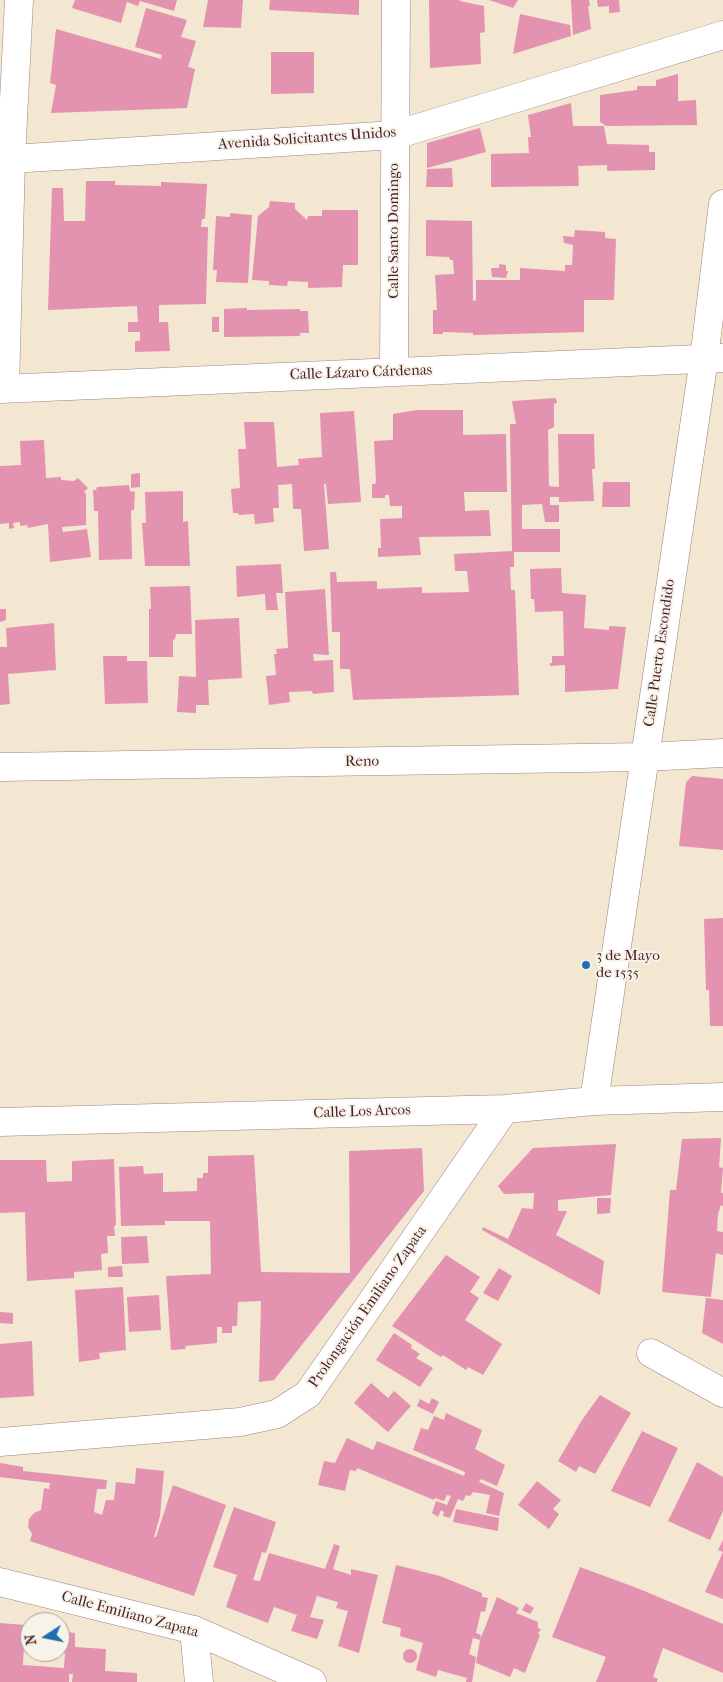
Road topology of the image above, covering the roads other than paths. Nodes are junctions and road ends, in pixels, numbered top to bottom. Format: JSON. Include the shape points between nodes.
{"nodes":[{"id":1,"x":19,"y":0,"type":"edge"},
{"id":2,"x":396,"y":0,"type":"edge"},
{"id":3,"x":723,"y":35,"type":"edge"},
{"id":4,"x":395,"y":135,"type":"junction"},
{"id":5,"x":6,"y":155,"type":"edge"},
{"id":6,"x":723,"y":204,"type":"edge"},
{"id":7,"x":714,"y":358,"type":"edge"},
{"id":8,"x":394,"y":372,"type":"junction"},
{"id":9,"x":3,"y":388,"type":"edge"},
{"id":10,"x":723,"y":753,"type":"edge"},
{"id":11,"x":645,"y":758,"type":"junction"},
{"id":12,"x":0,"y":767,"type":"edge"},
{"id":13,"x":723,"y":1097,"type":"edge"},
{"id":14,"x":594,"y":1101,"type":"junction"},
{"id":15,"x":505,"y":1109,"type":"junction"},
{"id":16,"x":0,"y":1122,"type":"edge"},
{"id":17,"x":651,"y":1352,"type":"dead end"},
{"id":18,"x":723,"y":1393,"type":"edge"},
{"id":19,"x":0,"y":1442,"type":"edge"},
{"id":20,"x":0,"y":1582,"type":"edge"},
{"id":21,"x":194,"y":1630,"type":"junction"},
{"id":22,"x":199,"y":1682,"type":"edge"},
{"id":23,"x":312,"y":1682,"type":"edge"}],
"edges":[{"from":1,"to":5,"type":"street"},
{"from":2,"to":4,"type":"street","name":"Calle Santo Domingo"},
{"from":3,"to":4,"type":"street","name":"Avenida Solicitantes Unidos"},
{"from":4,"to":5,"type":"street","name":"Avenida Solicitantes Unidos"},
{"from":4,"to":8,"type":"street","name":"Calle Santo Domingo"},
{"from":5,"to":9,"type":"street"},
{"from":6,"to":7,"type":"street","name":"Calle Puerto Escondido"},
{"from":7,"to":8,"type":"street","name":"Calle Lázaro Cárdenas"},
{"from":7,"to":11,"type":"street","name":"Calle Puerto Escondido"},
{"from":8,"to":9,"type":"street","name":"Calle Lázaro Cárdenas"},
{"from":10,"to":11,"type":"street","name":"Reno"},
{"from":11,"to":12,"type":"street","name":"Reno"},
{"from":11,"to":14,"type":"street","name":"Calle Puerto Escondido"},
{"from":13,"to":14,"type":"street","name":"Calle Los Arcos"},
{"from":14,"to":15,"type":"street","name":"Calle Los Arcos"},
{"from":15,"to":16,"type":"street","name":"Calle Los Arcos"},
{"from":15,"to":19,"type":"street","name":"Prolongación Emiliano Zapata","via":[[308,1394],[277,1414],[240,1422]]},
{"from":17,"to":18,"type":"street"},
{"from":20,"to":21,"type":"street","name":"Calle Emiliano Zapata"},
{"from":21,"to":22,"type":"street"},
{"from":21,"to":23,"type":"street","name":"Calle Emiliano Zapata"}]}
